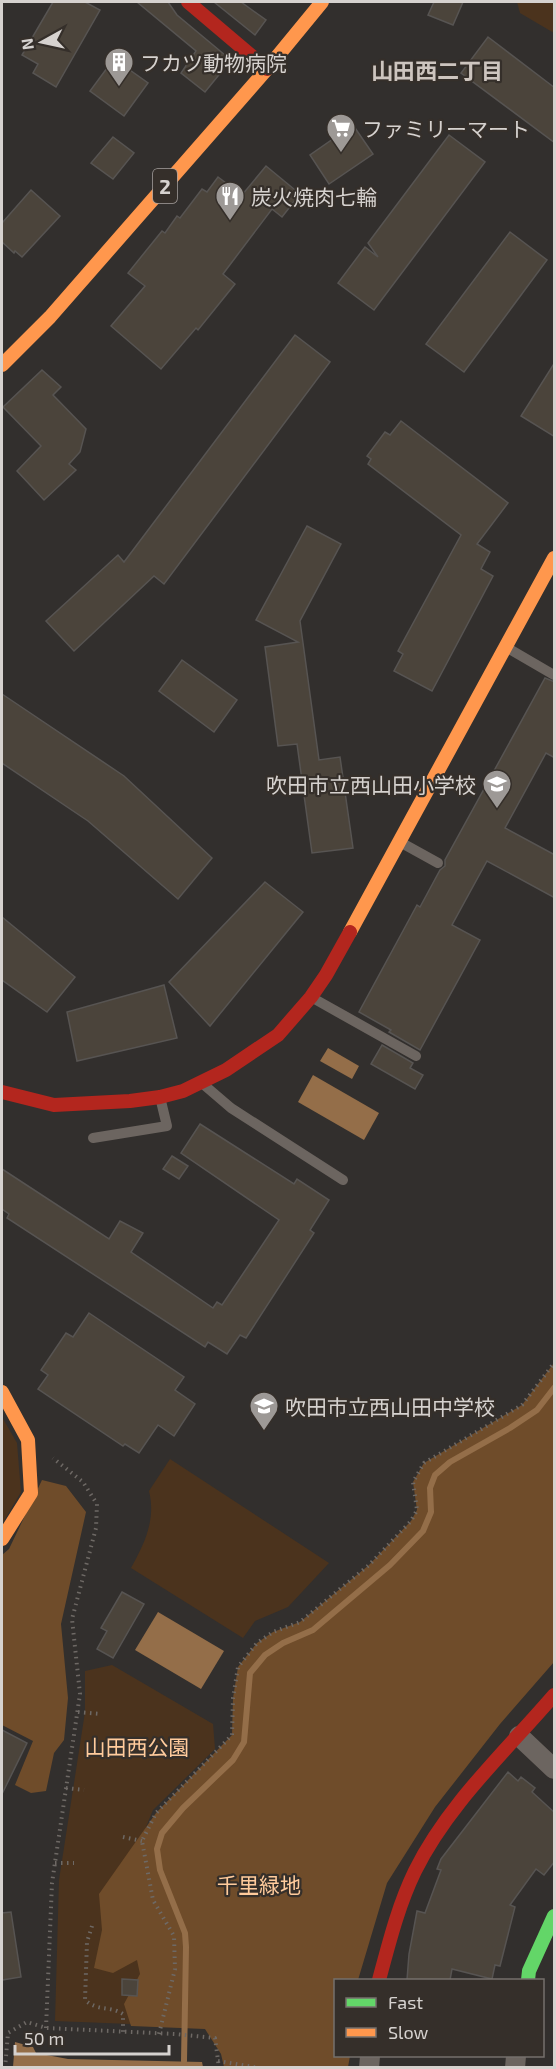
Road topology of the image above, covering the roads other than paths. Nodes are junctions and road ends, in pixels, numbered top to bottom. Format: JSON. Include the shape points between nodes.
{"nodes":[{"id":1,"x":188,"y":2,"type":"edge"},
{"id":2,"x":322,"y":2,"type":"edge"},
{"id":3,"x":267,"y":69,"type":"junction"},
{"id":4,"x":2,"y":365,"type":"edge"},
{"id":5,"x":555,"y":558,"type":"edge"},
{"id":6,"x":506,"y":647,"type":"junction"},
{"id":7,"x":555,"y":675,"type":"edge"},
{"id":8,"x":400,"y":842,"type":"junction"},
{"id":9,"x":438,"y":863,"type":"dead end"},
{"id":10,"x":311,"y":997,"type":"junction"},
{"id":11,"x":416,"y":1056,"type":"dead end"},
{"id":12,"x":202,"y":1083,"type":"junction"},
{"id":13,"x":2,"y":1092,"type":"edge"},
{"id":14,"x":160,"y":1097,"type":"junction"},
{"id":15,"x":93,"y":1138,"type":"dead end"},
{"id":16,"x":343,"y":1180,"type":"dead end"},
{"id":17,"x":2,"y":1392,"type":"edge"},
{"id":18,"x":2,"y":1539,"type":"edge"},
{"id":19,"x":555,"y":1695,"type":"edge"},
{"id":20,"x":519,"y":1736,"type":"junction"},
{"id":21,"x":555,"y":1769,"type":"edge"},
{"id":22,"x":555,"y":1916,"type":"edge"},
{"id":23,"x":379,"y":1979,"type":"edge"},
{"id":24,"x":528,"y":1979,"type":"edge"}],
"edges":[{"from":1,"to":3,"type":"street"},
{"from":2,"to":3,"type":"street","number":"2"},
{"from":3,"to":4,"type":"street","number":"2","via":[[50,317]]},
{"from":5,"to":6,"type":"street"},
{"from":6,"to":7,"type":"lane"},
{"from":6,"to":8,"type":"street"},
{"from":8,"to":9,"type":"lane"},
{"from":8,"to":10,"type":"street"},
{"from":10,"to":11,"type":"lane"},
{"from":10,"to":12,"type":"street","via":[[278,1035]]},
{"from":12,"to":14,"type":"street"},
{"from":12,"to":16,"type":"lane","via":[[231,1108]]},
{"from":13,"to":14,"type":"street","via":[[54,1105]]},
{"from":14,"to":15,"type":"lane","via":[[167,1126]]},
{"from":17,"to":18,"type":"street","via":[[28,1440],[31,1493]]},
{"from":19,"to":20,"type":"street"},
{"from":20,"to":21,"type":"street"},
{"from":20,"to":23,"type":"street","via":[[455,1809],[423,1856],[396,1915]]},
{"from":22,"to":24,"type":"street"}]}
